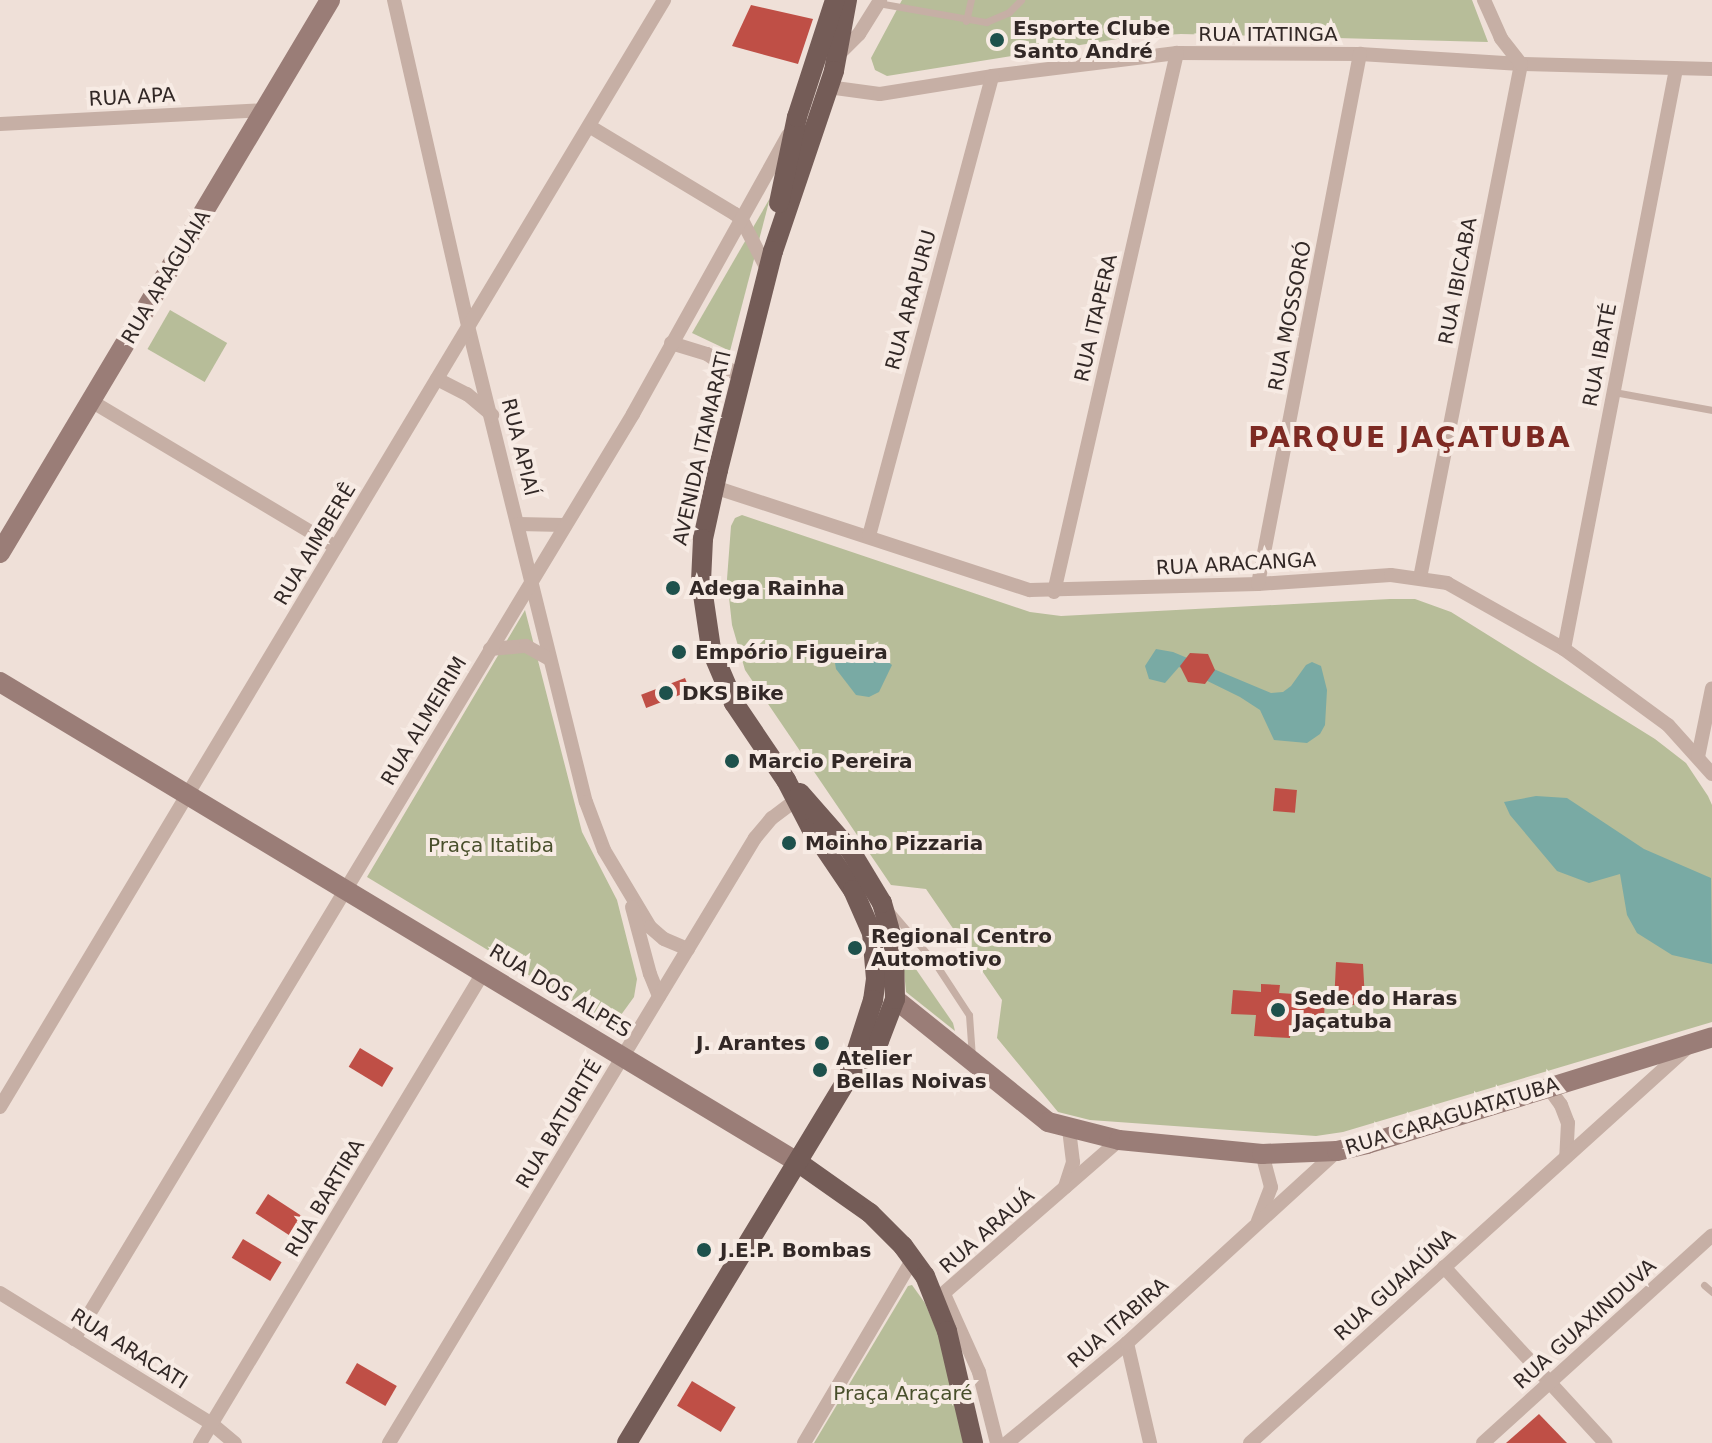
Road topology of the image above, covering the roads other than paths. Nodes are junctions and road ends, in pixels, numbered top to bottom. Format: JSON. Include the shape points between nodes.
{"nodes":[{"id":1,"x":330,"y":0,"type":"edge"},
{"id":2,"x":394,"y":0,"type":"edge"},
{"id":3,"x":664,"y":0,"type":"edge"},
{"id":4,"x":971,"y":0,"type":"edge"},
{"id":5,"x":1011,"y":0,"type":"edge"},
{"id":6,"x":1021,"y":0,"type":"edge"},
{"id":7,"x":1484,"y":0,"type":"edge"},
{"id":8,"x":879,"y":2,"type":"edge"},
{"id":9,"x":838,"y":3,"type":"edge"},
{"id":10,"x":1009,"y":12,"type":"junction"},
{"id":11,"x":966,"y":21,"type":"junction"},
{"id":12,"x":1177,"y":53,"type":"junction"},
{"id":13,"x":1360,"y":54,"type":"junction"},
{"id":14,"x":838,"y":55,"type":"junction"},
{"id":15,"x":1521,"y":64,"type":"junction"},
{"id":16,"x":1676,"y":69,"type":"junction"},
{"id":17,"x":1712,"y":69,"type":"edge"},
{"id":18,"x":992,"y":76,"type":"junction"},
{"id":19,"x":828,"y":87,"type":"junction"},
{"id":20,"x":266,"y":110,"type":"junction"},
{"id":21,"x":797,"y":117,"type":"junction"},
{"id":22,"x":0,"y":124,"type":"edge"},
{"id":23,"x":589,"y":126,"type":"junction"},
{"id":24,"x":742,"y":220,"type":"junction"},
{"id":25,"x":771,"y":261,"type":"junction"},
{"id":26,"x":468,"y":326,"type":"junction"},
{"id":27,"x":671,"y":343,"type":"junction"},
{"id":28,"x":742,"y":378,"type":"junction"},
{"id":29,"x":437,"y":379,"type":"junction"},
{"id":30,"x":1614,"y":392,"type":"junction"},
{"id":31,"x":91,"y":401,"type":"junction"},
{"id":32,"x":1712,"y":410,"type":"edge"},
{"id":33,"x":492,"y":415,"type":"junction"},
{"id":34,"x":714,"y":487,"type":"junction"},
{"id":35,"x":518,"y":524,"type":"junction"},
{"id":36,"x":564,"y":525,"type":"junction"},
{"id":37,"x":869,"y":536,"type":"junction"},
{"id":38,"x":336,"y":547,"type":"junction"},
{"id":39,"x":0,"y":553,"type":"edge"},
{"id":40,"x":1420,"y":578,"type":"junction"},
{"id":41,"x":531,"y":579,"type":"junction"},
{"id":42,"x":1258,"y":584,"type":"junction"},
{"id":43,"x":1054,"y":592,"type":"junction"},
{"id":44,"x":490,"y":649,"type":"junction"},
{"id":45,"x":1564,"y":649,"type":"junction"},
{"id":46,"x":549,"y":659,"type":"junction"},
{"id":47,"x":0,"y":682,"type":"edge"},
{"id":48,"x":1712,"y":688,"type":"edge"},
{"id":49,"x":1698,"y":757,"type":"junction"},
{"id":50,"x":1712,"y":774,"type":"edge"},
{"id":51,"x":189,"y":796,"type":"junction"},
{"id":52,"x":799,"y":797,"type":"junction"},
{"id":53,"x":345,"y":891,"type":"junction"},
{"id":54,"x":629,"y":895,"type":"junction"},
{"id":55,"x":882,"y":903,"type":"junction"},
{"id":56,"x":872,"y":933,"type":"junction"},
{"id":57,"x":688,"y":949,"type":"junction"},
{"id":58,"x":483,"y":973,"type":"junction"},
{"id":59,"x":659,"y":996,"type":"junction"},
{"id":60,"x":895,"y":999,"type":"junction"},
{"id":61,"x":1703,"y":1040,"type":"edge"},
{"id":62,"x":623,"y":1057,"type":"junction"},
{"id":63,"x":972,"y":1063,"type":"junction"},
{"id":64,"x":848,"y":1078,"type":"junction"},
{"id":65,"x":1548,"y":1087,"type":"junction"},
{"id":66,"x":0,"y":1107,"type":"edge"},
{"id":67,"x":1069,"y":1130,"type":"junction"},
{"id":68,"x":1119,"y":1140,"type":"junction"},
{"id":69,"x":1337,"y":1151,"type":"junction"},
{"id":70,"x":1262,"y":1154,"type":"junction"},
{"id":71,"x":1566,"y":1156,"type":"junction"},
{"id":72,"x":799,"y":1163,"type":"junction"},
{"id":73,"x":1063,"y":1191,"type":"junction"},
{"id":74,"x":1253,"y":1232,"type":"junction"},
{"id":75,"x":1712,"y":1235,"type":"edge"},
{"id":76,"x":913,"y":1259,"type":"junction"},
{"id":77,"x":1444,"y":1267,"type":"junction"},
{"id":78,"x":1704,"y":1285,"type":"dead end"},
{"id":79,"x":1712,"y":1292,"type":"edge"},
{"id":80,"x":0,"y":1293,"type":"edge"},
{"id":81,"x":940,"y":1297,"type":"junction"},
{"id":82,"x":74,"y":1339,"type":"junction"},
{"id":83,"x":1127,"y":1343,"type":"junction"},
{"id":84,"x":1549,"y":1382,"type":"junction"},
{"id":85,"x":212,"y":1424,"type":"junction"},
{"id":86,"x":200,"y":1443,"type":"edge"},
{"id":87,"x":235,"y":1443,"type":"edge"},
{"id":88,"x":389,"y":1443,"type":"edge"},
{"id":89,"x":627,"y":1443,"type":"edge"},
{"id":90,"x":804,"y":1443,"type":"edge"},
{"id":91,"x":973,"y":1443,"type":"edge"},
{"id":92,"x":997,"y":1443,"type":"edge"},
{"id":93,"x":1007,"y":1443,"type":"edge"},
{"id":94,"x":1150,"y":1443,"type":"edge"},
{"id":95,"x":1250,"y":1443,"type":"edge"},
{"id":96,"x":1483,"y":1443,"type":"edge"},
{"id":97,"x":1605,"y":1443,"type":"edge"}],
"edges":[{"from":1,"to":20,"type":"street","name":"RUA ARAGUAIA"},
{"from":2,"to":26,"type":"street","name":"RUA APIAÍ"},
{"from":3,"to":23,"type":"street","name":"RUA AIMBERÊ"},
{"from":4,"to":11,"type":"lane"},
{"from":5,"to":10,"type":"lane"},
{"from":6,"to":10,"type":"lane"},
{"from":7,"to":15,"type":"street","via":[[1501,38]]},
{"from":8,"to":11,"type":"lane"},
{"from":8,"to":14,"type":"street"},
{"from":9,"to":14,"type":"main road","name":"AVENIDA ITAMARATI"},
{"from":9,"to":19,"type":"main road","via":[[822,74]]},
{"from":9,"to":21,"type":"main road","name":"AVENIDA ITAMARATI"},
{"from":10,"to":11,"type":"lane","via":[[986,22]]},
{"from":12,"to":13,"type":"street","name":"RUA ITATINGA"},
{"from":12,"to":18,"type":"street","name":"RUA ITATINGA"},
{"from":12,"to":43,"type":"street","name":"RUA ITAPERA"},
{"from":13,"to":15,"type":"street","name":"RUA ITATINGA"},
{"from":13,"to":42,"type":"street","name":"RUA MOSSORÓ"},
{"from":14,"to":19,"type":"main road","name":"AVENIDA ITAMARATI"},
{"from":15,"to":16,"type":"street","name":"RUA ITATINGA"},
{"from":15,"to":40,"type":"street","name":"RUA IBICABA"},
{"from":16,"to":17,"type":"street","name":"RUA ITATINGA"},
{"from":16,"to":30,"type":"street","name":"RUA IBATÉ"},
{"from":18,"to":19,"type":"street","name":"RUA ITATINGA","via":[[880,94]]},
{"from":18,"to":37,"type":"street","name":"RUA ARAPURU"},
{"from":19,"to":25,"type":"main road","name":"AVENIDA ITAMARATI"},
{"from":20,"to":22,"type":"street","name":"RUA APA"},
{"from":20,"to":31,"type":"street","name":"RUA ARAGUAIA"},
{"from":21,"to":24,"type":"street","name":"RUA ALMEIRIM"},
{"from":21,"to":25,"type":"main road","name":"AVENIDA ITAMARATI"},
{"from":23,"to":24,"type":"street"},
{"from":23,"to":26,"type":"street","name":"RUA AIMBERÊ"},
{"from":24,"to":25,"type":"street"},
{"from":24,"to":27,"type":"street","name":"RUA ALMEIRIM"},
{"from":25,"to":28,"type":"main road","name":"AVENIDA ITAMARATI"},
{"from":26,"to":29,"type":"street","name":"RUA AIMBERÊ"},
{"from":26,"to":33,"type":"street","name":"RUA APIAÍ"},
{"from":27,"to":28,"type":"street","via":[[707,354]]},
{"from":27,"to":36,"type":"street","name":"RUA ALMEIRIM"},
{"from":28,"to":34,"type":"main road","name":"AVENIDA ITAMARATI"},
{"from":29,"to":33,"type":"street"},
{"from":29,"to":38,"type":"street","name":"RUA AIMBERÊ"},
{"from":30,"to":32,"type":"lane"},
{"from":30,"to":45,"type":"street","name":"RUA IBATÉ"},
{"from":31,"to":38,"type":"street"},
{"from":31,"to":39,"type":"street","name":"RUA ARAGUAIA"},
{"from":33,"to":35,"type":"street","name":"RUA APIAÍ"},
{"from":34,"to":37,"type":"street","name":"RUA ARACANGA"},
{"from":34,"to":52,"type":"main road","name":"AVENIDA ITAMARATI","via":[[701,581],[711,649],[734,703]]},
{"from":35,"to":36,"type":"street"},
{"from":35,"to":41,"type":"street","name":"RUA APIAÍ"},
{"from":36,"to":41,"type":"street","name":"RUA ALMEIRIM"},
{"from":37,"to":43,"type":"street","name":"RUA ARACANGA","via":[[1030,590]]},
{"from":38,"to":51,"type":"street","name":"RUA AIMBERÊ"},
{"from":40,"to":42,"type":"street","name":"RUA ARACANGA","via":[[1391,575]]},
{"from":40,"to":45,"type":"street","name":"RUA ARACANGA","via":[[1472,595]]},
{"from":41,"to":44,"type":"street","name":"RUA ALMEIRIM"},
{"from":41,"to":46,"type":"street","name":"RUA APIAÍ"},
{"from":42,"to":43,"type":"street","name":"RUA ARACANGA"},
{"from":44,"to":46,"type":"street","via":[[526,646]]},
{"from":44,"to":53,"type":"street","name":"RUA ALMEIRIM"},
{"from":45,"to":49,"type":"street","name":"RUA ARACANGA","via":[[1668,725]]},
{"from":46,"to":54,"type":"street","name":"RUA APIAÍ","via":[[586,802]]},
{"from":47,"to":51,"type":"street","name":"RUA DOS ALPES"},
{"from":48,"to":49,"type":"street"},
{"from":49,"to":50,"type":"street","name":"RUA ARACANGA"},
{"from":51,"to":53,"type":"street","name":"RUA DOS ALPES"},
{"from":51,"to":66,"type":"street","name":"RUA AIMBERÊ"},
{"from":52,"to":55,"type":"main road","name":"AVENIDA ITAMARATI","via":[[850,850]]},
{"from":52,"to":56,"type":"main road","name":"AVENIDA ITAMARATI"},
{"from":52,"to":57,"type":"street","name":"RUA BATURITÉ","via":[[755,838]]},
{"from":53,"to":58,"type":"street","name":"RUA DOS ALPES"},
{"from":53,"to":82,"type":"street","name":"RUA ALMEIRIM"},
{"from":54,"to":57,"type":"street","name":"RUA APIAÍ","via":[[658,934]]},
{"from":54,"to":59,"type":"street","name":"RUA APIAÍ"},
{"from":55,"to":60,"type":"main road","name":"AVENIDA ITAMARATI","via":[[894,945]]},
{"from":55,"to":63,"type":"lane","via":[[899,917],[969,1015]]},
{"from":56,"to":60,"type":"main road","via":[[886,987]]},
{"from":56,"to":64,"type":"main road","name":"AVENIDA ITAMARATI","via":[[873,1000]]},
{"from":57,"to":59,"type":"street","name":"RUA BATURITÉ"},
{"from":58,"to":62,"type":"street","name":"RUA DOS ALPES"},
{"from":58,"to":85,"type":"street","name":"RUA BARTIRA"},
{"from":59,"to":62,"type":"street","name":"RUA BATURITÉ"},
{"from":60,"to":63,"type":"street","name":"RUA CARAGUATATUBA"},
{"from":60,"to":64,"type":"main road","name":"AVENIDA ITAMARATI","via":[[879,1041]]},
{"from":61,"to":65,"type":"street","name":"RUA CARAGUATATUBA"},
{"from":61,"to":71,"type":"street","name":"RUA GUAIAÚNA"},
{"from":62,"to":72,"type":"street","name":"RUA DOS ALPES"},
{"from":62,"to":88,"type":"street","name":"RUA BATURITÉ"},
{"from":63,"to":67,"type":"street","name":"RUA CARAGUATATUBA","via":[[1029,1109]]},
{"from":64,"to":72,"type":"main road","name":"AVENIDA ITAMARATI"},
{"from":65,"to":69,"type":"street","name":"RUA CARAGUATATUBA"},
{"from":65,"to":71,"type":"street","via":[[1568,1123]]},
{"from":67,"to":68,"type":"street","name":"RUA CARAGUATATUBA"},
{"from":67,"to":73,"type":"street","name":"RUA ARAUÁ","via":[[1073,1162]]},
{"from":68,"to":70,"type":"street","name":"RUA CARAGUATATUBA"},
{"from":68,"to":73,"type":"street","name":"RUA ARAUÁ"},
{"from":69,"to":70,"type":"street","name":"RUA CARAGUATATUBA"},
{"from":69,"to":74,"type":"street","name":"RUA ITABIRA"},
{"from":70,"to":74,"type":"street","name":"RUA ITABIRA","via":[[1271,1187]]},
{"from":71,"to":77,"type":"street","name":"RUA GUAIAÚNA"},
{"from":72,"to":76,"type":"main road","name":"RUA DOS ALPES","via":[[870,1213]]},
{"from":72,"to":89,"type":"main road","name":"AVENIDA ITAMARATI"},
{"from":73,"to":81,"type":"street","name":"RUA ARAUÁ"},
{"from":74,"to":83,"type":"street","name":"RUA ITABIRA"},
{"from":75,"to":84,"type":"street","name":"RUA GUAXINDUVA"},
{"from":76,"to":81,"type":"main road","name":"RUA DOS ALPES"},
{"from":76,"to":90,"type":"street"},
{"from":77,"to":84,"type":"street"},
{"from":77,"to":95,"type":"street","name":"RUA GUAIAÚNA"},
{"from":78,"to":79,"type":"lane"},
{"from":80,"to":82,"type":"street","name":"RUA ARACATI"},
{"from":81,"to":91,"type":"main road","name":"RUA DOS ALPES"},
{"from":81,"to":92,"type":"street","name":"RUA DOS ALPES","via":[[979,1372]]},
{"from":82,"to":85,"type":"street","name":"RUA ARACATI"},
{"from":83,"to":93,"type":"street","name":"RUA ITABIRA"},
{"from":83,"to":94,"type":"street"},
{"from":84,"to":96,"type":"street","name":"RUA GUAXINDUVA"},
{"from":84,"to":97,"type":"street"},
{"from":85,"to":86,"type":"street","name":"RUA BARTIRA"},
{"from":85,"to":87,"type":"street","name":"RUA ARACATI"}]}
